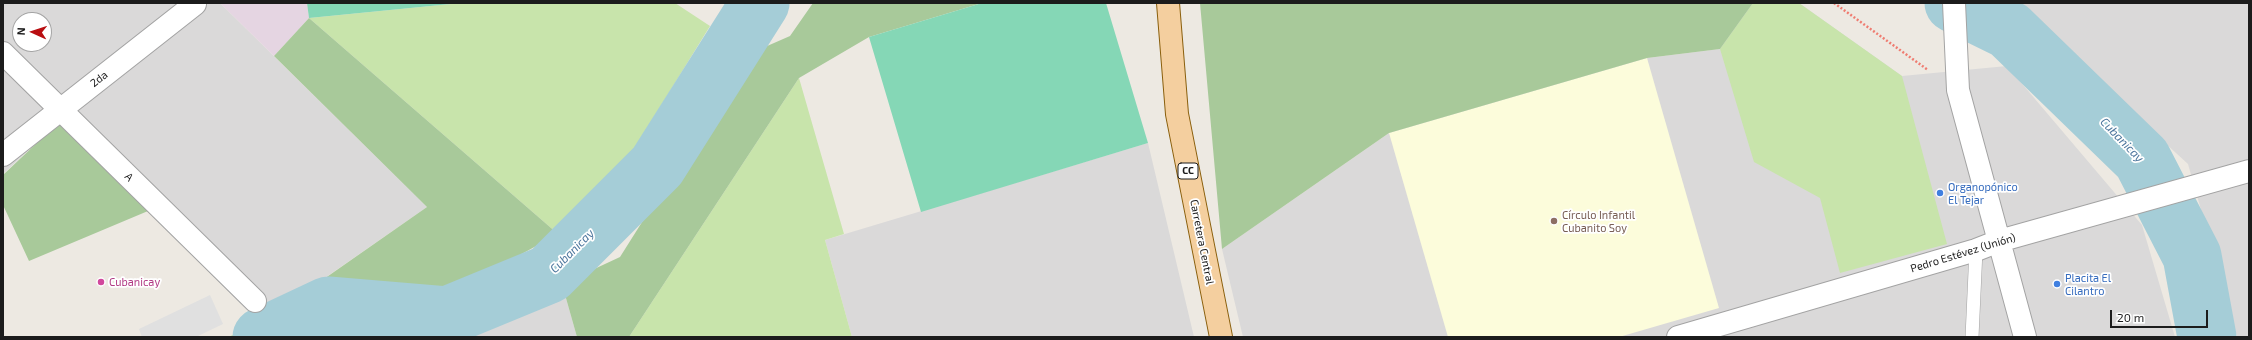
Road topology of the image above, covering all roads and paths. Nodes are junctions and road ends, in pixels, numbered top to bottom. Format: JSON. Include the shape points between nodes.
{"nodes":[{"id":1,"x":1168,"y":3,"type":"edge"},
{"id":2,"x":1834,"y":3,"type":"edge"},
{"id":3,"x":1954,"y":3,"type":"edge"},
{"id":4,"x":195,"y":4,"type":"dead end"},
{"id":5,"x":3,"y":53,"type":"edge"},
{"id":6,"x":1958,"y":90,"type":"junction"},
{"id":7,"x":60,"y":110,"type":"junction"},
{"id":8,"x":3,"y":155,"type":"edge"},
{"id":9,"x":2249,"y":171,"type":"edge"},
{"id":10,"x":1999,"y":241,"type":"junction"},
{"id":11,"x":1976,"y":250,"type":"junction"},
{"id":12,"x":255,"y":301,"type":"dead end"},
{"id":13,"x":1221,"y":337,"type":"edge"},
{"id":14,"x":1678,"y":337,"type":"edge"},
{"id":15,"x":1972,"y":337,"type":"edge"},
{"id":16,"x":2025,"y":337,"type":"edge"}],
"edges":[{"from":1,"to":13,"type":"main road","name":"Carretera Central","number":"CC","via":[[1177,114]]},
{"from":2,"to":6,"type":"path"},
{"from":3,"to":6,"type":"street"},
{"from":4,"to":7,"type":"street","name":"2da"},
{"from":5,"to":7,"type":"street","name":"A"},
{"from":6,"to":10,"type":"street"},
{"from":7,"to":8,"type":"street","name":"2da"},
{"from":7,"to":12,"type":"street","name":"A"},
{"from":9,"to":10,"type":"street","name":"Pedro Estévez (Unión)"},
{"from":10,"to":11,"type":"street","name":"Pedro Estévez (Unión)"},
{"from":10,"to":16,"type":"street"},
{"from":11,"to":14,"type":"street","name":"Pedro Estévez (Unión)"},
{"from":11,"to":15,"type":"lane"}]}
